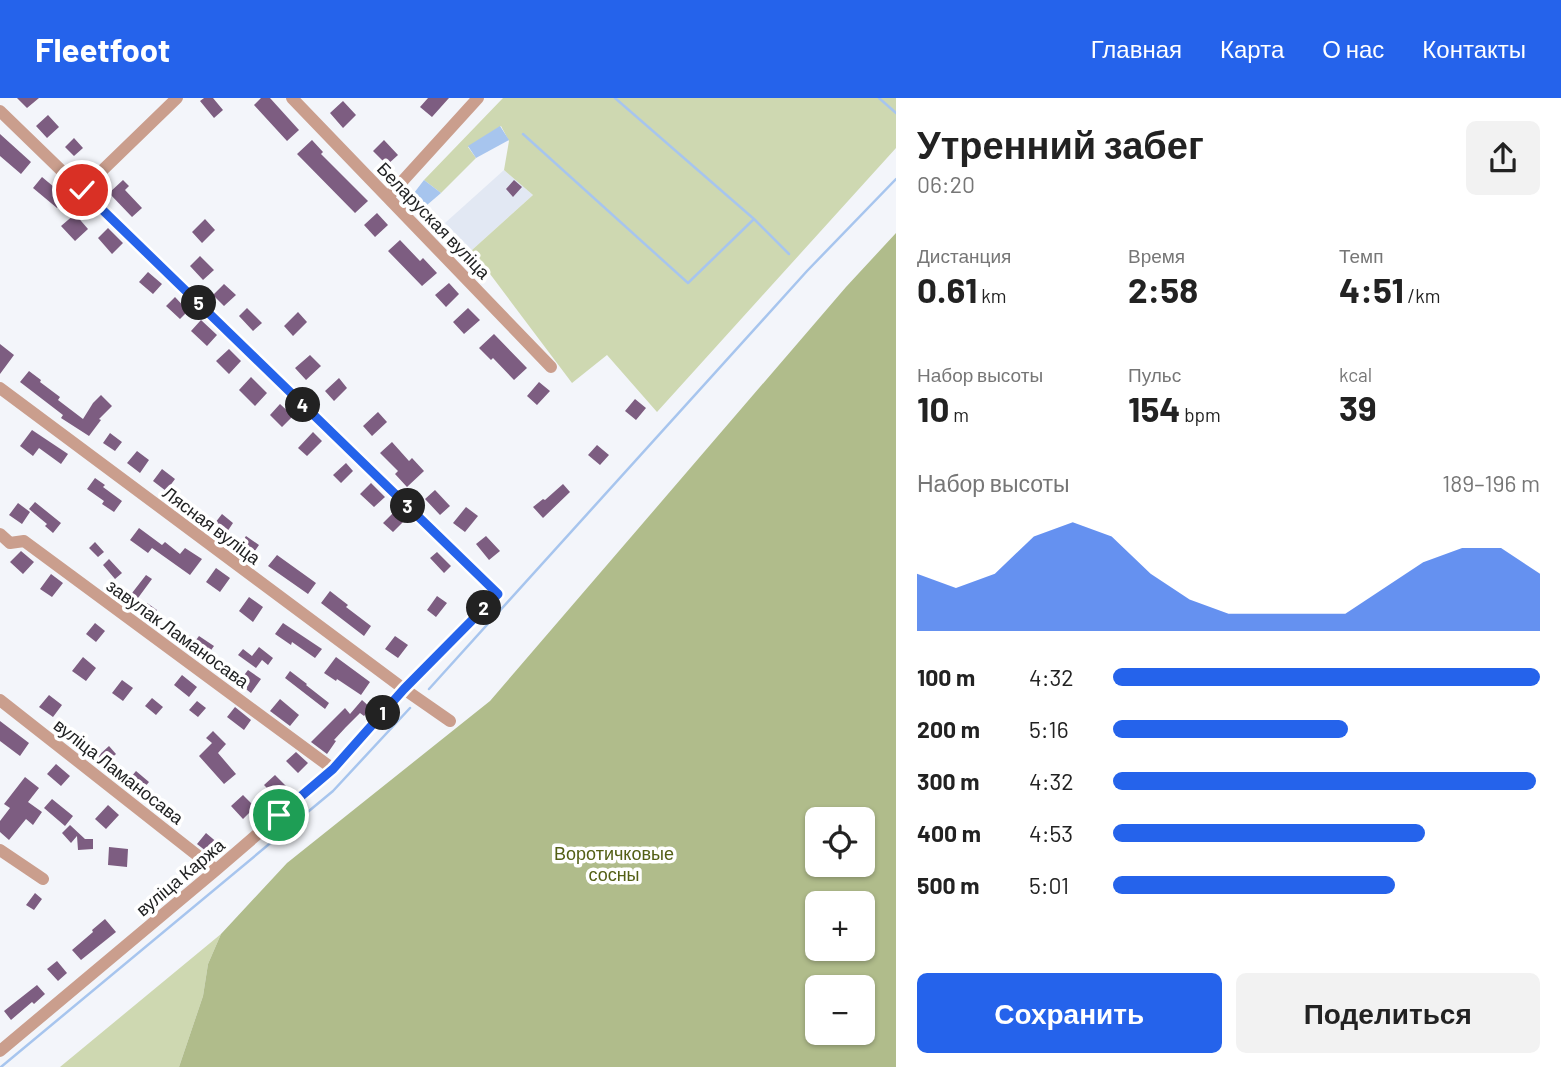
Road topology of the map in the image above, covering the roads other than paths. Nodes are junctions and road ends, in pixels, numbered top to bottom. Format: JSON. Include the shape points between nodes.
{"nodes":[{"id":1,"x":177,"y":98,"type":"edge"},
{"id":2,"x":292,"y":98,"type":"edge"},
{"id":3,"x":478,"y":98,"type":"edge"},
{"id":4,"x":0,"y":111,"type":"edge"},
{"id":5,"x":82,"y":190,"type":"junction"},
{"id":6,"x":388,"y":197,"type":"junction"},
{"id":7,"x":551,"y":366,"type":"dead end"},
{"id":8,"x":0,"y":388,"type":"edge"},
{"id":9,"x":0,"y":534,"type":"edge"},
{"id":10,"x":404,"y":689,"type":"junction"},
{"id":11,"x":0,"y":700,"type":"edge"},
{"id":12,"x":450,"y":720,"type":"dead end"},
{"id":13,"x":333,"y":769,"type":"junction"},
{"id":14,"x":0,"y":850,"type":"edge"},
{"id":15,"x":216,"y":870,"type":"junction"},
{"id":16,"x":43,"y":878,"type":"dead end"},
{"id":17,"x":0,"y":1051,"type":"edge"}],
"edges":[{"from":1,"to":5,"type":"street"},
{"from":2,"to":6,"type":"street","name":"Беларуская вуліца"},
{"from":3,"to":6,"type":"street"},
{"from":4,"to":5,"type":"street"},
{"from":5,"to":10,"type":"street","name":"вуліца Каржа","via":[[498,594]]},
{"from":6,"to":7,"type":"street","name":"Беларуская вуліца"},
{"from":8,"to":10,"type":"street","name":"Лясная вуліца"},
{"from":9,"to":13,"type":"street","name":"завулак Ламаносава","via":[[10,543],[24,541]]},
{"from":10,"to":12,"type":"street","name":"Лясная вуліца"},
{"from":10,"to":13,"type":"street","name":"вуліца Каржа"},
{"from":11,"to":15,"type":"street","name":"вуліца Ламаносава"},
{"from":13,"to":15,"type":"street","name":"вуліца Каржа"},
{"from":14,"to":16,"type":"street"},
{"from":15,"to":17,"type":"street","name":"вуліца Каржа"}]}
